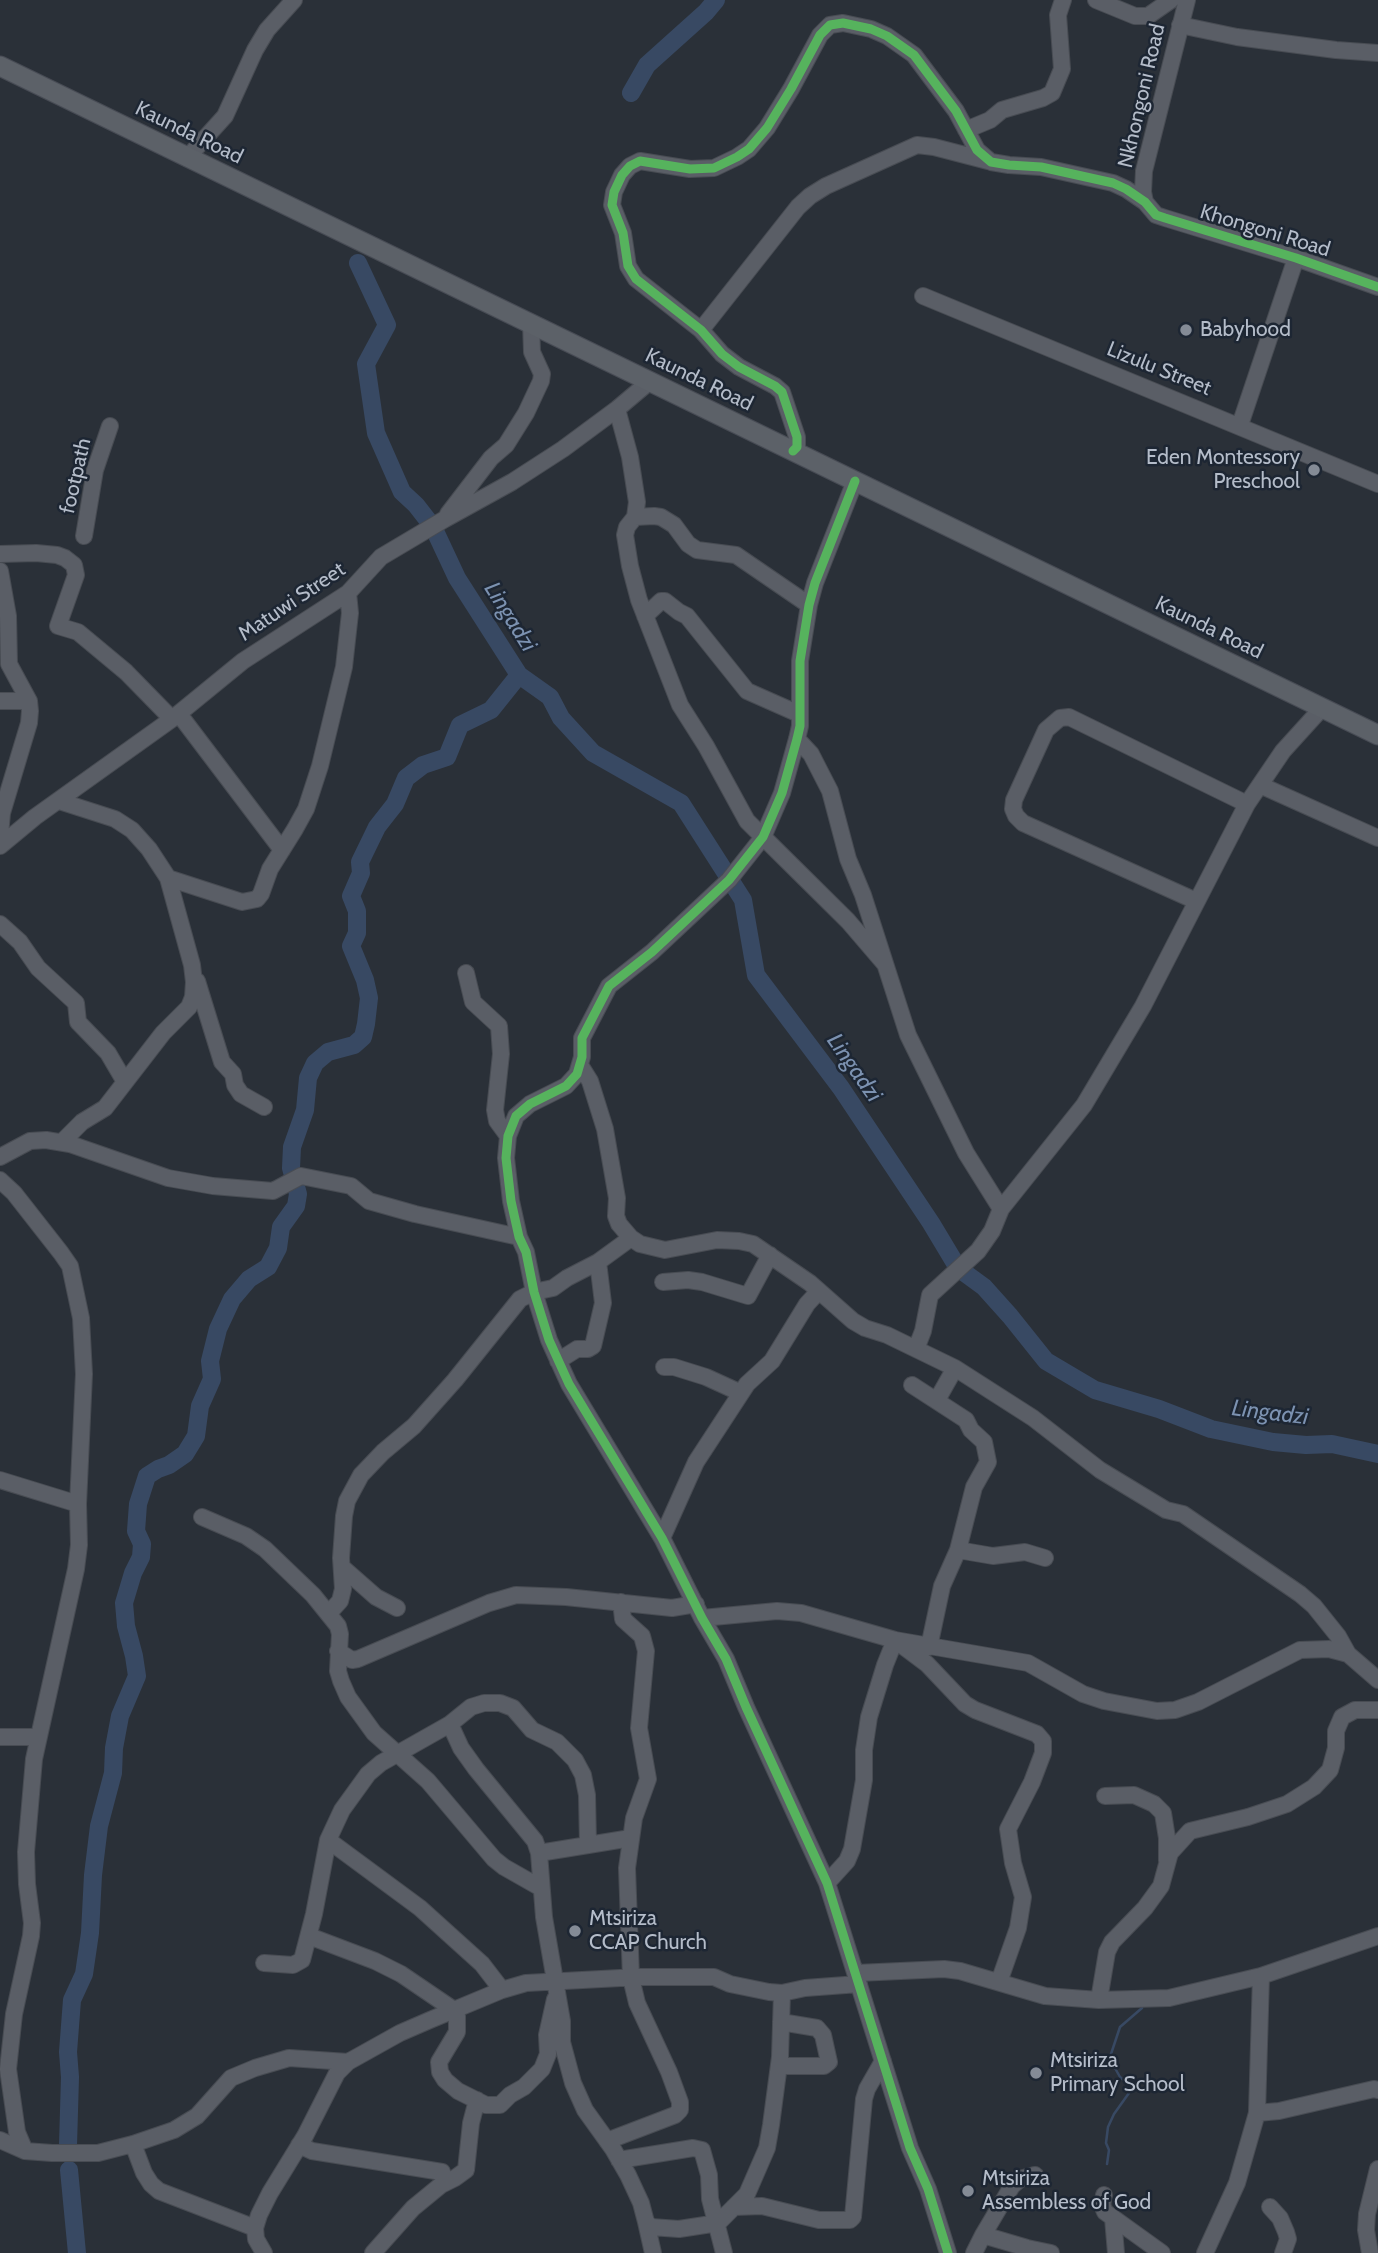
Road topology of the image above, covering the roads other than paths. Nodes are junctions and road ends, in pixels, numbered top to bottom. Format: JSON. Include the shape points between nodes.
{"nodes":[{"id":1,"x":294,"y":0,"type":"edge"},
{"id":2,"x":1063,"y":0,"type":"edge"},
{"id":3,"x":1096,"y":0,"type":"edge"},
{"id":4,"x":1171,"y":0,"type":"edge"},
{"id":5,"x":1187,"y":0,"type":"edge"},
{"id":6,"x":1180,"y":25,"type":"junction"},
{"id":7,"x":1378,"y":53,"type":"edge"},
{"id":8,"x":0,"y":66,"type":"edge"},
{"id":9,"x":966,"y":130,"type":"junction"},
{"id":10,"x":187,"y":158,"type":"junction"},
{"id":11,"x":991,"y":162,"type":"junction"},
{"id":12,"x":1145,"y":202,"type":"junction"},
{"id":13,"x":1296,"y":258,"type":"junction"},
{"id":14,"x":1378,"y":287,"type":"edge"},
{"id":15,"x":923,"y":296,"type":"dead end"},
{"id":16,"x":531,"y":323,"type":"junction"},
{"id":17,"x":701,"y":330,"type":"junction"},
{"id":18,"x":649,"y":382,"type":"junction"},
{"id":19,"x":617,"y":409,"type":"junction"},
{"id":20,"x":1240,"y":425,"type":"junction"},
{"id":21,"x":110,"y":426,"type":"dead end"},
{"id":22,"x":793,"y":451,"type":"junction"},
{"id":23,"x":855,"y":481,"type":"junction"},
{"id":24,"x":1378,"y":484,"type":"edge"},
{"id":25,"x":635,"y":517,"type":"junction"},
{"id":26,"x":445,"y":519,"type":"junction"},
{"id":27,"x":85,"y":536,"type":"dead end"},
{"id":28,"x":0,"y":554,"type":"edge"},
{"id":29,"x":0,"y":571,"type":"edge"},
{"id":30,"x":348,"y":593,"type":"junction"},
{"id":31,"x":809,"y":605,"type":"junction"},
{"id":32,"x":645,"y":616,"type":"junction"},
{"id":33,"x":0,"y":701,"type":"edge"},
{"id":34,"x":29,"y":701,"type":"junction"},
{"id":35,"x":1322,"y":708,"type":"junction"},
{"id":36,"x":800,"y":714,"type":"junction"},
{"id":37,"x":176,"y":716,"type":"junction"},
{"id":38,"x":1378,"y":735,"type":"edge"},
{"id":39,"x":797,"y":739,"type":"junction"},
{"id":40,"x":1260,"y":785,"type":"junction"},
{"id":41,"x":59,"y":801,"type":"junction"},
{"id":42,"x":1247,"y":804,"type":"junction"},
{"id":43,"x":0,"y":835,"type":"edge"},
{"id":44,"x":763,"y":838,"type":"junction"},
{"id":45,"x":1378,"y":838,"type":"edge"},
{"id":46,"x":0,"y":846,"type":"edge"},
{"id":47,"x":282,"y":850,"type":"junction"},
{"id":48,"x":168,"y":878,"type":"junction"},
{"id":49,"x":1196,"y":901,"type":"junction"},
{"id":50,"x":0,"y":924,"type":"edge"},
{"id":51,"x":884,"y":962,"type":"junction"},
{"id":52,"x":192,"y":965,"type":"junction"},
{"id":53,"x":466,"y":973,"type":"dead end"},
{"id":54,"x":580,"y":1065,"type":"junction"},
{"id":55,"x":125,"y":1082,"type":"junction"},
{"id":56,"x":264,"y":1107,"type":"dead end"},
{"id":57,"x":508,"y":1136,"type":"junction"},
{"id":58,"x":62,"y":1142,"type":"junction"},
{"id":59,"x":0,"y":1157,"type":"edge"},
{"id":60,"x":0,"y":1180,"type":"edge"},
{"id":61,"x":1001,"y":1209,"type":"junction"},
{"id":62,"x":519,"y":1237,"type":"junction"},
{"id":63,"x":631,"y":1238,"type":"junction"},
{"id":64,"x":770,"y":1255,"type":"junction"},
{"id":65,"x":598,"y":1262,"type":"junction"},
{"id":66,"x":663,"y":1282,"type":"dead end"},
{"id":67,"x":819,"y":1290,"type":"junction"},
{"id":68,"x":534,"y":1292,"type":"junction"},
{"id":69,"x":916,"y":1349,"type":"junction"},
{"id":70,"x":558,"y":1361,"type":"junction"},
{"id":71,"x":664,"y":1367,"type":"dead end"},
{"id":72,"x":955,"y":1368,"type":"junction"},
{"id":73,"x":912,"y":1385,"type":"dead end"},
{"id":74,"x":741,"y":1394,"type":"junction"},
{"id":75,"x":937,"y":1400,"type":"junction"},
{"id":76,"x":0,"y":1480,"type":"edge"},
{"id":77,"x":78,"y":1504,"type":"junction"},
{"id":78,"x":202,"y":1517,"type":"dead end"},
{"id":79,"x":662,"y":1538,"type":"junction"},
{"id":80,"x":958,"y":1550,"type":"junction"},
{"id":81,"x":1045,"y":1558,"type":"dead end"},
{"id":82,"x":343,"y":1569,"type":"junction"},
{"id":83,"x":621,"y":1602,"type":"junction"},
{"id":84,"x":397,"y":1608,"type":"dead end"},
{"id":85,"x":699,"y":1611,"type":"junction"},
{"id":86,"x":329,"y":1613,"type":"junction"},
{"id":87,"x":895,"y":1640,"type":"junction"},
{"id":88,"x":929,"y":1647,"type":"junction"},
{"id":89,"x":338,"y":1651,"type":"junction"},
{"id":90,"x":1348,"y":1654,"type":"junction"},
{"id":91,"x":1378,"y":1681,"type":"edge"},
{"id":92,"x":1378,"y":1710,"type":"edge"},
{"id":93,"x":450,"y":1724,"type":"junction"},
{"id":94,"x":0,"y":1737,"type":"edge"},
{"id":95,"x":37,"y":1737,"type":"junction"},
{"id":96,"x":398,"y":1753,"type":"junction"},
{"id":97,"x":1105,"y":1796,"type":"dead end"},
{"id":98,"x":631,"y":1838,"type":"junction"},
{"id":99,"x":328,"y":1840,"type":"junction"},
{"id":100,"x":588,"y":1844,"type":"junction"},
{"id":101,"x":539,"y":1853,"type":"junction"},
{"id":102,"x":1167,"y":1861,"type":"junction"},
{"id":103,"x":827,"y":1883,"type":"junction"},
{"id":104,"x":541,"y":1888,"type":"junction"},
{"id":105,"x":309,"y":1936,"type":"junction"},
{"id":106,"x":1378,"y":1936,"type":"edge"},
{"id":107,"x":264,"y":1963,"type":"dead end"},
{"id":108,"x":1261,"y":1976,"type":"junction"},
{"id":109,"x":631,"y":1978,"type":"junction"},
{"id":110,"x":858,"y":1979,"type":"junction"},
{"id":111,"x":999,"y":1982,"type":"junction"},
{"id":112,"x":556,"y":1985,"type":"junction"},
{"id":113,"x":502,"y":1990,"type":"junction"},
{"id":114,"x":782,"y":1993,"type":"junction"},
{"id":115,"x":1099,"y":2000,"type":"junction"},
{"id":116,"x":454,"y":2010,"type":"junction"},
{"id":117,"x":782,"y":2022,"type":"junction"},
{"id":118,"x":883,"y":2061,"type":"junction"},
{"id":119,"x":348,"y":2062,"type":"junction"},
{"id":120,"x":779,"y":2066,"type":"junction"},
{"id":121,"x":1378,"y":2090,"type":"edge"},
{"id":122,"x":477,"y":2100,"type":"junction"},
{"id":123,"x":1257,"y":2113,"type":"junction"},
{"id":124,"x":0,"y":2140,"type":"edge"},
{"id":125,"x":607,"y":2141,"type":"junction"},
{"id":126,"x":133,"y":2144,"type":"junction"},
{"id":127,"x":299,"y":2145,"type":"junction"},
{"id":128,"x":25,"y":2151,"type":"junction"},
{"id":129,"x":620,"y":2160,"type":"junction"},
{"id":130,"x":1378,"y":2169,"type":"edge"},
{"id":131,"x":1035,"y":2175,"type":"dead end"},
{"id":132,"x":441,"y":2185,"type":"junction"},
{"id":133,"x":1104,"y":2195,"type":"dead end"},
{"id":134,"x":734,"y":2207,"type":"junction"},
{"id":135,"x":1270,"y":2207,"type":"dead end"},
{"id":136,"x":1113,"y":2218,"type":"junction"},
{"id":137,"x":646,"y":2222,"type":"junction"},
{"id":138,"x":718,"y":2223,"type":"junction"},
{"id":139,"x":255,"y":2228,"type":"junction"},
{"id":140,"x":983,"y":2235,"type":"junction"},
{"id":141,"x":264,"y":2253,"type":"edge"},
{"id":142,"x":373,"y":2253,"type":"edge"},
{"id":143,"x":653,"y":2253,"type":"edge"},
{"id":144,"x":724,"y":2253,"type":"edge"},
{"id":145,"x":948,"y":2253,"type":"edge"},
{"id":146,"x":974,"y":2253,"type":"edge"},
{"id":147,"x":1051,"y":2253,"type":"edge"},
{"id":148,"x":1116,"y":2253,"type":"edge"},
{"id":149,"x":1162,"y":2253,"type":"edge"},
{"id":150,"x":1205,"y":2253,"type":"edge"},
{"id":151,"x":1283,"y":2253,"type":"edge"},
{"id":152,"x":1370,"y":2253,"type":"edge"}],
"edges":[{"from":1,"to":10,"type":"street","via":[[255,50],[225,116]]},
{"from":2,"to":9,"type":"street","via":[[1058,15],[1062,68],[1052,93],[1002,110]]},
{"from":3,"to":4,"type":"street","via":[[1135,16],[1148,16]]},
{"from":5,"to":6,"type":"street","name":"Nkhongoni Road"},
{"from":6,"to":7,"type":"street","via":[[1237,37]]},
{"from":6,"to":12,"type":"street","name":"Nkhongoni Road","via":[[1144,171]]},
{"from":8,"to":10,"type":"main road","name":"Kaunda Road"},
{"from":9,"to":11,"type":"street","via":[[977,150]]},
{"from":9,"to":17,"type":"street","via":[[914,55],[887,36],[843,23],[830,25],[820,35],[758,140],[737,157],[702,169],[640,161],[629,166],[612,205],[623,233],[628,266],[636,279]]},
{"from":10,"to":16,"type":"main road","name":"Kaunda Road"},
{"from":11,"to":12,"type":"street","name":"Khongoni Road","via":[[1041,167],[1113,183]]},
{"from":11,"to":17,"type":"street","name":"Khongoni Road","via":[[917,145],[826,186],[798,207]]},
{"from":12,"to":13,"type":"street","name":"Khongoni Road","via":[[1156,215]]},
{"from":13,"to":14,"type":"street","name":"Khongoni Road"},
{"from":13,"to":20,"type":"street"},
{"from":15,"to":20,"type":"street","name":"Lizulu Street"},
{"from":16,"to":18,"type":"main road","name":"Kaunda Road"},
{"from":16,"to":26,"type":"street","via":[[532,352],[541,381],[506,445],[483,467]]},
{"from":17,"to":22,"type":"street","via":[[722,354],[782,392],[797,437]]},
{"from":18,"to":19,"type":"street","name":"Matuwi Street"},
{"from":18,"to":22,"type":"main road","name":"Kaunda Road"},
{"from":19,"to":25,"type":"street","via":[[630,457]]},
{"from":19,"to":26,"type":"street","name":"Matuwi Street","via":[[512,482]]},
{"from":20,"to":24,"type":"street","name":"Lizulu Street"},
{"from":21,"to":27,"type":"street","name":"footpath","via":[[96,470]]},
{"from":22,"to":23,"type":"main road","name":"Kaunda Road"},
{"from":23,"to":31,"type":"street"},
{"from":23,"to":35,"type":"main road","name":"Kaunda Road"},
{"from":25,"to":31,"type":"street","via":[[661,517],[688,544],[708,553],[736,555]]},
{"from":25,"to":32,"type":"street","via":[[627,527],[625,542]]},
{"from":26,"to":30,"type":"street","name":"Matuwi Street","via":[[381,557]]},
{"from":28,"to":37,"type":"street","via":[[57,555],[74,565],[76,575],[58,626],[78,632]]},
{"from":29,"to":34,"type":"street","via":[[8,616],[9,664]]},
{"from":30,"to":37,"type":"street","name":"Matuwi Street","via":[[243,661]]},
{"from":30,"to":47,"type":"street","via":[[344,667],[320,766],[306,809]]},
{"from":31,"to":36,"type":"street","via":[[800,661]]},
{"from":32,"to":36,"type":"street","via":[[665,601],[687,616],[747,691]]},
{"from":32,"to":44,"type":"street","via":[[680,705],[743,814]]},
{"from":33,"to":34,"type":"street"},
{"from":34,"to":43,"type":"street","via":[[29,723],[2,813]]},
{"from":35,"to":38,"type":"main road","name":"Kaunda Road"},
{"from":35,"to":40,"type":"street"},
{"from":36,"to":39,"type":"street"},
{"from":37,"to":41,"type":"street","name":"Matuwi Street"},
{"from":37,"to":47,"type":"street"},
{"from":39,"to":44,"type":"street"},
{"from":39,"to":51,"type":"street","via":[[811,754],[830,791]]},
{"from":40,"to":42,"type":"street"},
{"from":40,"to":45,"type":"street"},
{"from":41,"to":46,"type":"street","name":"Matuwi Street"},
{"from":41,"to":48,"type":"street","via":[[125,824]]},
{"from":42,"to":49,"type":"street"},
{"from":42,"to":49,"type":"street","via":[[1069,716],[1046,730],[1014,800],[1016,816]]},
{"from":44,"to":51,"type":"street"},
{"from":44,"to":54,"type":"street","via":[[729,880],[609,986],[582,1038]]},
{"from":47,"to":48,"type":"street","via":[[261,894],[250,902]]},
{"from":48,"to":52,"type":"street"},
{"from":49,"to":61,"type":"street","via":[[1143,1006],[1084,1105]]},
{"from":50,"to":55,"type":"street","via":[[20,942],[37,968],[76,1003],[79,1022],[108,1053]]},
{"from":51,"to":61,"type":"street","via":[[923,1067]]},
{"from":52,"to":55,"type":"street","via":[[189,1007]]},
{"from":52,"to":56,"type":"street","via":[[222,1062],[233,1074],[237,1090]]},
{"from":53,"to":57,"type":"street","via":[[473,1002],[499,1026],[495,1110]]},
{"from":54,"to":57,"type":"street","via":[[566,1086],[522,1110]]},
{"from":54,"to":63,"type":"street","via":[[606,1129],[616,1216]]},
{"from":55,"to":58,"type":"street","via":[[101,1112],[82,1122]]},
{"from":57,"to":62,"type":"street","via":[[508,1177]]},
{"from":58,"to":59,"type":"street","via":[[30,1141]]},
{"from":58,"to":62,"type":"street","via":[[186,1182],[273,1191],[301,1176],[351,1186],[369,1201]]},
{"from":60,"to":77,"type":"street","via":[[61,1253],[76,1290],[85,1374]]},
{"from":61,"to":69,"type":"street","via":[[978,1251],[930,1295]]},
{"from":62,"to":68,"type":"street"},
{"from":63,"to":64,"type":"street","via":[[665,1250],[717,1240],[739,1241]]},
{"from":63,"to":65,"type":"street"},
{"from":64,"to":66,"type":"street","via":[[748,1296],[702,1282]]},
{"from":64,"to":67,"type":"street"},
{"from":65,"to":68,"type":"street","via":[[553,1288]]},
{"from":65,"to":70,"type":"street","via":[[603,1303],[593,1346],[577,1349]]},
{"from":67,"to":69,"type":"street","via":[[853,1321]]},
{"from":67,"to":74,"type":"street","via":[[772,1361]]},
{"from":68,"to":70,"type":"street"},
{"from":68,"to":82,"type":"street","via":[[520,1298],[414,1426],[361,1475],[346,1509]]},
{"from":69,"to":72,"type":"street"},
{"from":70,"to":79,"type":"street"},
{"from":71,"to":74,"type":"street","via":[[706,1377]]},
{"from":72,"to":75,"type":"street"},
{"from":72,"to":90,"type":"street","via":[[1033,1418],[1100,1470],[1166,1510],[1182,1514],[1300,1594]]},
{"from":73,"to":75,"type":"street"},
{"from":74,"to":79,"type":"street","via":[[696,1462]]},
{"from":75,"to":80,"type":"street","via":[[966,1420],[986,1446],[986,1468],[974,1488]]},
{"from":76,"to":77,"type":"street"},
{"from":77,"to":95,"type":"street","via":[[76,1569]]},
{"from":78,"to":86,"type":"street","via":[[265,1549]]},
{"from":79,"to":85,"type":"street"},
{"from":80,"to":81,"type":"street","via":[[993,1556],[1024,1552]]},
{"from":80,"to":88,"type":"street","via":[[942,1586]]},
{"from":82,"to":84,"type":"street"},
{"from":82,"to":86,"type":"street","via":[[340,1601]]},
{"from":83,"to":85,"type":"street"},
{"from":83,"to":89,"type":"street","via":[[516,1595],[358,1659]]},
{"from":83,"to":98,"type":"street","via":[[623,1619],[642,1636],[646,1651],[639,1728],[648,1779]]},
{"from":85,"to":87,"type":"street","via":[[801,1613]]},
{"from":85,"to":103,"type":"street","via":[[732,1670]]},
{"from":86,"to":89,"type":"street","via":[[340,1634]]},
{"from":87,"to":88,"type":"street"},
{"from":87,"to":103,"type":"street","via":[[869,1717],[852,1849]]},
{"from":87,"to":111,"type":"street","via":[[927,1664],[965,1704],[1037,1734],[1043,1741],[1032,1782],[1008,1829],[1023,1897]]},
{"from":88,"to":90,"type":"street","via":[[1028,1663],[1104,1701],[1157,1711],[1198,1702],[1300,1650]]},
{"from":89,"to":96,"type":"street","via":[[338,1671],[348,1697],[374,1732]]},
{"from":90,"to":91,"type":"street"},
{"from":92,"to":102,"type":"street","via":[[1355,1710],[1342,1717],[1330,1770],[1314,1787],[1287,1804],[1190,1831]]},
{"from":93,"to":96,"type":"street"},
{"from":93,"to":100,"type":"street","via":[[471,1707],[500,1703],[513,1708],[532,1730],[557,1742],[583,1775]]},
{"from":93,"to":101,"type":"street","via":[[469,1759],[524,1826]]},
{"from":94,"to":95,"type":"street"},
{"from":95,"to":128,"type":"street","via":[[26,1852],[31,1936],[8,2069]]},
{"from":96,"to":99,"type":"street","via":[[368,1774],[342,1810]]},
{"from":96,"to":104,"type":"street","via":[[494,1859]]},
{"from":97,"to":102,"type":"street","via":[[1134,1795],[1163,1813]]},
{"from":98,"to":100,"type":"street"},
{"from":98,"to":109,"type":"street","via":[[627,1868]]},
{"from":99,"to":105,"type":"street"},
{"from":99,"to":113,"type":"street","via":[[420,1908],[482,1964]]},
{"from":100,"to":101,"type":"street"},
{"from":101,"to":104,"type":"street"},
{"from":102,"to":115,"type":"street","via":[[1161,1886],[1107,1952]]},
{"from":103,"to":110,"type":"street"},
{"from":104,"to":112,"type":"street"},
{"from":105,"to":107,"type":"street","via":[[302,1960],[293,1965]]},
{"from":105,"to":116,"type":"street","via":[[401,1974]]},
{"from":106,"to":108,"type":"street"},
{"from":108,"to":115,"type":"street","via":[[1169,1998]]},
{"from":108,"to":123,"type":"street"},
{"from":109,"to":112,"type":"street"},
{"from":109,"to":114,"type":"street","via":[[714,1977]]},
{"from":109,"to":125,"type":"street","via":[[637,2003],[681,2102],[680,2110],[661,2122]]},
{"from":110,"to":111,"type":"street","via":[[944,1969]]},
{"from":110,"to":114,"type":"street"},
{"from":110,"to":118,"type":"street"},
{"from":111,"to":115,"type":"street","via":[[1045,1996]]},
{"from":112,"to":113,"type":"street","via":[[526,1983]]},
{"from":112,"to":122,"type":"street","via":[[542,2069],[500,2105]]},
{"from":112,"to":125,"type":"street","via":[[562,2042],[573,2083]]},
{"from":113,"to":116,"type":"street"},
{"from":114,"to":117,"type":"street"},
{"from":116,"to":119,"type":"street"},
{"from":116,"to":122,"type":"street","via":[[457,2032],[439,2063],[440,2072],[458,2091]]},
{"from":117,"to":120,"type":"street"},
{"from":117,"to":120,"type":"street","via":[[817,2028],[824,2035],[829,2062],[824,2066]]},
{"from":118,"to":134,"type":"street","via":[[864,2099],[850,2220],[819,2220],[762,2206]]},
{"from":118,"to":145,"type":"street"},
{"from":119,"to":126,"type":"street","via":[[289,2058],[255,2068],[231,2078],[197,2116],[174,2130]]},
{"from":119,"to":127,"type":"street","via":[[337,2073]]},
{"from":120,"to":134,"type":"street","via":[[767,2148],[747,2194]]},
{"from":121,"to":123,"type":"street"},
{"from":122,"to":132,"type":"street","via":[[466,2170]]},
{"from":123,"to":150,"type":"street","via":[[1237,2183]]},
{"from":124,"to":128,"type":"street"},
{"from":125,"to":129,"type":"street"},
{"from":126,"to":128,"type":"street","via":[[98,2152]]},
{"from":126,"to":139,"type":"street","via":[[144,2173],[159,2191]]},
{"from":127,"to":132,"type":"street","via":[[442,2172]]},
{"from":127,"to":139,"type":"street"},
{"from":129,"to":137,"type":"street"},
{"from":129,"to":138,"type":"street","via":[[702,2150]]},
{"from":130,"to":152,"type":"street","via":[[1367,2214]]},
{"from":131,"to":140,"type":"street","via":[[1012,2186]]},
{"from":132,"to":142,"type":"street","via":[[413,2208]]},
{"from":133,"to":136,"type":"street","via":[[1102,2209]]},
{"from":134,"to":138,"type":"street"},
{"from":135,"to":151,"type":"street","via":[[1288,2239]]},
{"from":136,"to":148,"type":"street"},
{"from":136,"to":149,"type":"street"},
{"from":137,"to":138,"type":"street","via":[[657,2229]]},
{"from":137,"to":143,"type":"street"},
{"from":138,"to":144,"type":"street"},
{"from":139,"to":141,"type":"street"},
{"from":140,"to":146,"type":"street"},
{"from":140,"to":147,"type":"street"}]}
